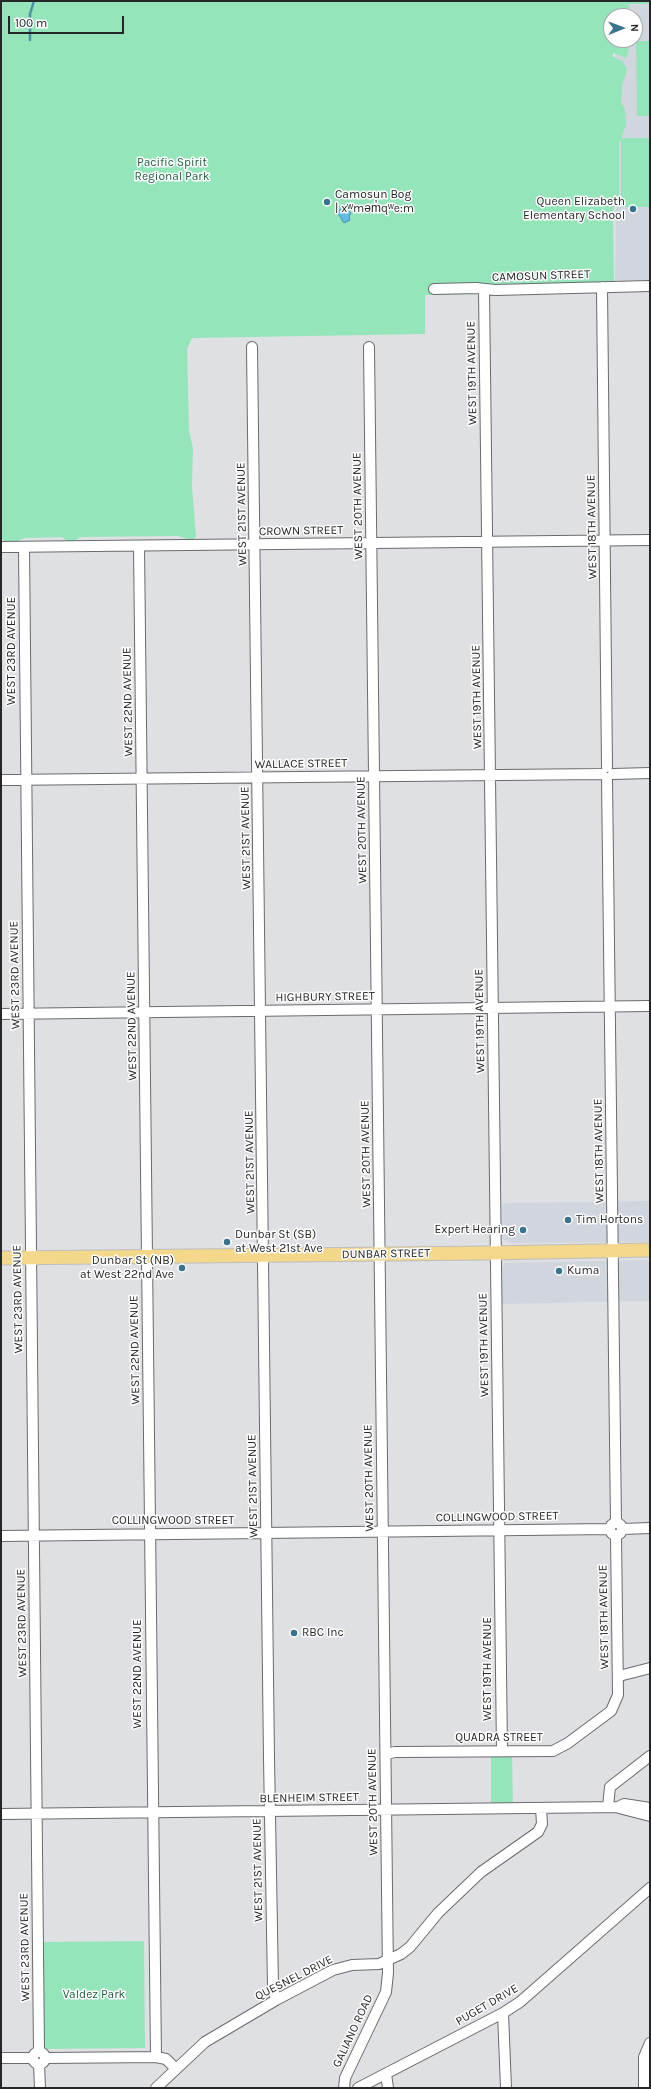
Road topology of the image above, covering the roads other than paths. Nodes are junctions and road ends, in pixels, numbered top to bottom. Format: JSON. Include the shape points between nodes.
{"nodes":[{"id":1,"x":650,"y":286,"type":"edge"},
{"id":2,"x":602,"y":287,"type":"junction"},
{"id":3,"x":434,"y":289,"type":"dead end"},
{"id":4,"x":484,"y":290,"type":"junction"},
{"id":5,"x":369,"y":347,"type":"dead end"},
{"id":6,"x":252,"y":348,"type":"dead end"},
{"id":7,"x":605,"y":540,"type":"junction"},
{"id":8,"x":650,"y":540,"type":"edge"},
{"id":9,"x":488,"y":542,"type":"junction"},
{"id":10,"x":371,"y":543,"type":"junction"},
{"id":11,"x":255,"y":544,"type":"junction"},
{"id":12,"x":139,"y":546,"type":"junction"},
{"id":13,"x":1,"y":547,"type":"edge"},
{"id":14,"x":24,"y":547,"type":"junction"},
{"id":15,"x":607,"y":773,"type":"junction"},
{"id":16,"x":650,"y":773,"type":"edge"},
{"id":17,"x":491,"y":774,"type":"junction"},
{"id":18,"x":375,"y":776,"type":"junction"},
{"id":19,"x":258,"y":777,"type":"junction"},
{"id":20,"x":141,"y":779,"type":"junction"},
{"id":21,"x":1,"y":780,"type":"edge"},
{"id":22,"x":25,"y":780,"type":"junction"},
{"id":23,"x":650,"y":1006,"type":"edge"},
{"id":24,"x":610,"y":1007,"type":"junction"},
{"id":25,"x":493,"y":1008,"type":"junction"},
{"id":26,"x":377,"y":1009,"type":"junction"},
{"id":27,"x":261,"y":1011,"type":"junction"},
{"id":28,"x":145,"y":1012,"type":"junction"},
{"id":29,"x":1,"y":1014,"type":"edge"},
{"id":30,"x":28,"y":1014,"type":"junction"},
{"id":31,"x":613,"y":1250,"type":"junction"},
{"id":32,"x":650,"y":1250,"type":"edge"},
{"id":33,"x":496,"y":1253,"type":"junction"},
{"id":34,"x":380,"y":1254,"type":"junction"},
{"id":35,"x":147,"y":1256,"type":"junction"},
{"id":36,"x":264,"y":1256,"type":"junction"},
{"id":37,"x":1,"y":1258,"type":"edge"},
{"id":38,"x":31,"y":1258,"type":"junction"},
{"id":39,"x":650,"y":1528,"type":"edge"},
{"id":40,"x":616,"y":1529,"type":"junction"},
{"id":41,"x":500,"y":1530,"type":"junction"},
{"id":42,"x":383,"y":1532,"type":"junction"},
{"id":43,"x":266,"y":1533,"type":"junction"},
{"id":44,"x":150,"y":1534,"type":"junction"},
{"id":45,"x":1,"y":1536,"type":"edge"},
{"id":46,"x":34,"y":1536,"type":"junction"},
{"id":47,"x":650,"y":1668,"type":"edge"},
{"id":48,"x":618,"y":1676,"type":"junction"},
{"id":49,"x":617,"y":1699,"type":"joint"},
{"id":50,"x":502,"y":1751,"type":"junction"},
{"id":51,"x":386,"y":1754,"type":"junction"},
{"id":52,"x":650,"y":1756,"type":"edge"},
{"id":53,"x":613,"y":1807,"type":"junction"},
{"id":54,"x":541,"y":1808,"type":"junction"},
{"id":55,"x":650,"y":1808,"type":"edge"},
{"id":56,"x":386,"y":1810,"type":"junction"},
{"id":57,"x":270,"y":1811,"type":"junction"},
{"id":58,"x":153,"y":1812,"type":"junction"},
{"id":59,"x":1,"y":1814,"type":"edge"},
{"id":60,"x":36,"y":1814,"type":"junction"},
{"id":61,"x":650,"y":1816,"type":"edge"},
{"id":62,"x":650,"y":1888,"type":"edge"},
{"id":63,"x":388,"y":1961,"type":"junction"},
{"id":64,"x":276,"y":2000,"type":"junction"},
{"id":65,"x":504,"y":2013,"type":"junction"},
{"id":66,"x":650,"y":2043,"type":"edge"},
{"id":67,"x":156,"y":2057,"type":"junction"},
{"id":68,"x":1,"y":2058,"type":"edge"},
{"id":69,"x":39,"y":2058,"type":"junction"},
{"id":70,"x":175,"y":2068,"type":"junction"},
{"id":71,"x":386,"y":2074,"type":"junction"},
{"id":72,"x":40,"y":2088,"type":"edge"},
{"id":73,"x":156,"y":2088,"type":"edge"},
{"id":74,"x":344,"y":2088,"type":"edge"},
{"id":75,"x":358,"y":2088,"type":"edge"},
{"id":76,"x":388,"y":2088,"type":"edge"},
{"id":77,"x":506,"y":2088,"type":"edge"},
{"id":78,"x":644,"y":2088,"type":"edge"}],
"edges":[{"from":1,"to":2,"type":"street","name":"CAMOSUN STREET"},
{"from":2,"to":4,"type":"street","name":"CAMOSUN STREET"},
{"from":2,"to":7,"type":"street","name":"WEST 18TH AVENUE"},
{"from":3,"to":4,"type":"street","name":"CAMOSUN STREET"},
{"from":4,"to":9,"type":"street","name":"WEST 19TH AVENUE"},
{"from":5,"to":10,"type":"street","name":"WEST 20TH AVENUE"},
{"from":6,"to":11,"type":"street","name":"WEST 21ST AVENUE"},
{"from":7,"to":8,"type":"street","name":"CROWN STREET"},
{"from":7,"to":9,"type":"street","name":"CROWN STREET"},
{"from":7,"to":15,"type":"street","name":"WEST 18TH AVENUE"},
{"from":9,"to":10,"type":"street","name":"CROWN STREET"},
{"from":9,"to":17,"type":"street","name":"WEST 19TH AVENUE"},
{"from":10,"to":11,"type":"street","name":"CROWN STREET"},
{"from":10,"to":18,"type":"street","name":"WEST 20TH AVENUE"},
{"from":11,"to":12,"type":"street","name":"CROWN STREET"},
{"from":11,"to":19,"type":"street","name":"WEST 21ST AVENUE"},
{"from":12,"to":14,"type":"street","name":"CROWN STREET"},
{"from":12,"to":20,"type":"street","name":"WEST 22ND AVENUE"},
{"from":13,"to":14,"type":"street","name":"CROWN STREET"},
{"from":14,"to":22,"type":"street","name":"WEST 23RD AVENUE"},
{"from":15,"to":16,"type":"street","name":"WALLACE STREET"},
{"from":15,"to":17,"type":"street","name":"WALLACE STREET"},
{"from":15,"to":24,"type":"street","name":"WEST 18TH AVENUE"},
{"from":17,"to":18,"type":"street","name":"WALLACE STREET"},
{"from":17,"to":25,"type":"street","name":"WEST 19TH AVENUE"},
{"from":18,"to":19,"type":"street","name":"WALLACE STREET"},
{"from":18,"to":26,"type":"street","name":"WEST 20TH AVENUE"},
{"from":19,"to":20,"type":"street","name":"WALLACE STREET"},
{"from":19,"to":27,"type":"street","name":"WEST 21ST AVENUE"},
{"from":20,"to":22,"type":"street","name":"WALLACE STREET"},
{"from":20,"to":28,"type":"street","name":"WEST 22ND AVENUE"},
{"from":21,"to":22,"type":"street","name":"WALLACE STREET"},
{"from":22,"to":30,"type":"street","name":"WEST 23RD AVENUE"},
{"from":23,"to":24,"type":"street","name":"HIGHBURY STREET"},
{"from":24,"to":25,"type":"street","name":"HIGHBURY STREET"},
{"from":24,"to":31,"type":"street","name":"WEST 18TH AVENUE"},
{"from":25,"to":26,"type":"street","name":"HIGHBURY STREET"},
{"from":25,"to":33,"type":"street","name":"WEST 19TH AVENUE"},
{"from":26,"to":27,"type":"street","name":"HIGHBURY STREET"},
{"from":26,"to":34,"type":"street","name":"WEST 20TH AVENUE"},
{"from":27,"to":28,"type":"street","name":"HIGHBURY STREET"},
{"from":27,"to":36,"type":"street","name":"WEST 21ST AVENUE"},
{"from":28,"to":30,"type":"street","name":"HIGHBURY STREET"},
{"from":28,"to":35,"type":"street","name":"WEST 22ND AVENUE"},
{"from":29,"to":30,"type":"street","name":"HIGHBURY STREET"},
{"from":30,"to":38,"type":"street","name":"WEST 23RD AVENUE"},
{"from":31,"to":32,"type":"main road","name":"DUNBAR STREET"},
{"from":31,"to":33,"type":"main road","name":"DUNBAR STREET"},
{"from":31,"to":40,"type":"street","name":"WEST 18TH AVENUE"},
{"from":33,"to":34,"type":"main road","name":"DUNBAR STREET"},
{"from":33,"to":41,"type":"street","name":"WEST 19TH AVENUE"},
{"from":34,"to":36,"type":"main road","name":"DUNBAR STREET"},
{"from":34,"to":42,"type":"street","name":"WEST 20TH AVENUE"},
{"from":35,"to":36,"type":"main road","name":"DUNBAR STREET"},
{"from":35,"to":38,"type":"main road","name":"DUNBAR STREET"},
{"from":35,"to":44,"type":"street","name":"WEST 22ND AVENUE"},
{"from":36,"to":43,"type":"street","name":"WEST 21ST AVENUE"},
{"from":37,"to":38,"type":"main road","name":"DUNBAR STREET"},
{"from":38,"to":46,"type":"street","name":"WEST 23RD AVENUE"},
{"from":39,"to":40,"type":"street","name":"COLLINGWOOD STREET"},
{"from":40,"to":41,"type":"street","name":"COLLINGWOOD STREET"},
{"from":40,"to":48,"type":"street","name":"WEST 18TH AVENUE"},
{"from":41,"to":42,"type":"street","name":"COLLINGWOOD STREET"},
{"from":41,"to":50,"type":"street","name":"WEST 19TH AVENUE"},
{"from":42,"to":43,"type":"street","name":"COLLINGWOOD STREET"},
{"from":42,"to":51,"type":"street","name":"WEST 20TH AVENUE"},
{"from":43,"to":44,"type":"street","name":"COLLINGWOOD STREET"},
{"from":43,"to":57,"type":"street","name":"WEST 21ST AVENUE"},
{"from":44,"to":46,"type":"street","name":"COLLINGWOOD STREET"},
{"from":44,"to":58,"type":"street","name":"WEST 22ND AVENUE"},
{"from":45,"to":46,"type":"street","name":"COLLINGWOOD STREET"},
{"from":46,"to":60,"type":"street","name":"WEST 23RD AVENUE"},
{"from":47,"to":48,"type":"street"},
{"from":48,"to":49,"type":"street","name":"WEST 18TH AVENUE"},
{"from":49,"to":50,"type":"street","name":"QUADRA STREET","via":[[611,1711],[554,1751]]},
{"from":50,"to":51,"type":"street","name":"QUADRA STREET"},
{"from":51,"to":56,"type":"street","name":"WEST 20TH AVENUE"},
{"from":52,"to":53,"type":"street","via":[[610,1787]]},
{"from":53,"to":54,"type":"street","name":"BLENHEIM STREET"},
{"from":53,"to":55,"type":"street","name":"BLENHEIM STREET","via":[[624,1804]]},
{"from":53,"to":61,"type":"street","name":"BLENHEIM STREET"},
{"from":54,"to":56,"type":"street","name":"BLENHEIM STREET"},
{"from":54,"to":63,"type":"street","name":"QUESNEL DRIVE","via":[[542,1824],[538,1832],[481,1872],[438,1912],[410,1947]]},
{"from":56,"to":57,"type":"street","name":"BLENHEIM STREET"},
{"from":56,"to":63,"type":"street","name":"WEST 20TH AVENUE"},
{"from":57,"to":58,"type":"street","name":"BLENHEIM STREET"},
{"from":57,"to":64,"type":"street","name":"WEST 21ST AVENUE","via":[[273,1987]]},
{"from":58,"to":60,"type":"street","name":"BLENHEIM STREET"},
{"from":58,"to":67,"type":"street","name":"WEST 22ND AVENUE"},
{"from":59,"to":60,"type":"street","name":"BLENHEIM STREET"},
{"from":60,"to":69,"type":"street","name":"WEST 23RD AVENUE"},
{"from":62,"to":65,"type":"street","name":"PUGET DRIVE","via":[[529,1995]]},
{"from":63,"to":64,"type":"street","name":"QUESNEL DRIVE","via":[[333,1970]]},
{"from":63,"to":74,"type":"street","name":"GALIANO ROAD","via":[[386,1992],[345,2078]]},
{"from":64,"to":70,"type":"street","name":"QUESNEL DRIVE","via":[[205,2042]]},
{"from":65,"to":71,"type":"street","name":"PUGET DRIVE"},
{"from":65,"to":77,"type":"street"},
{"from":66,"to":78,"type":"street","via":[[644,2057]]},
{"from":67,"to":69,"type":"street"},
{"from":67,"to":70,"type":"street","via":[[166,2059]]},
{"from":68,"to":69,"type":"street"},
{"from":69,"to":72,"type":"street","name":"WEST 23RD AVENUE"},
{"from":70,"to":73,"type":"street","name":"QUESNEL DRIVE"},
{"from":71,"to":75,"type":"street","name":"PUGET DRIVE"},
{"from":71,"to":76,"type":"street"}]}
